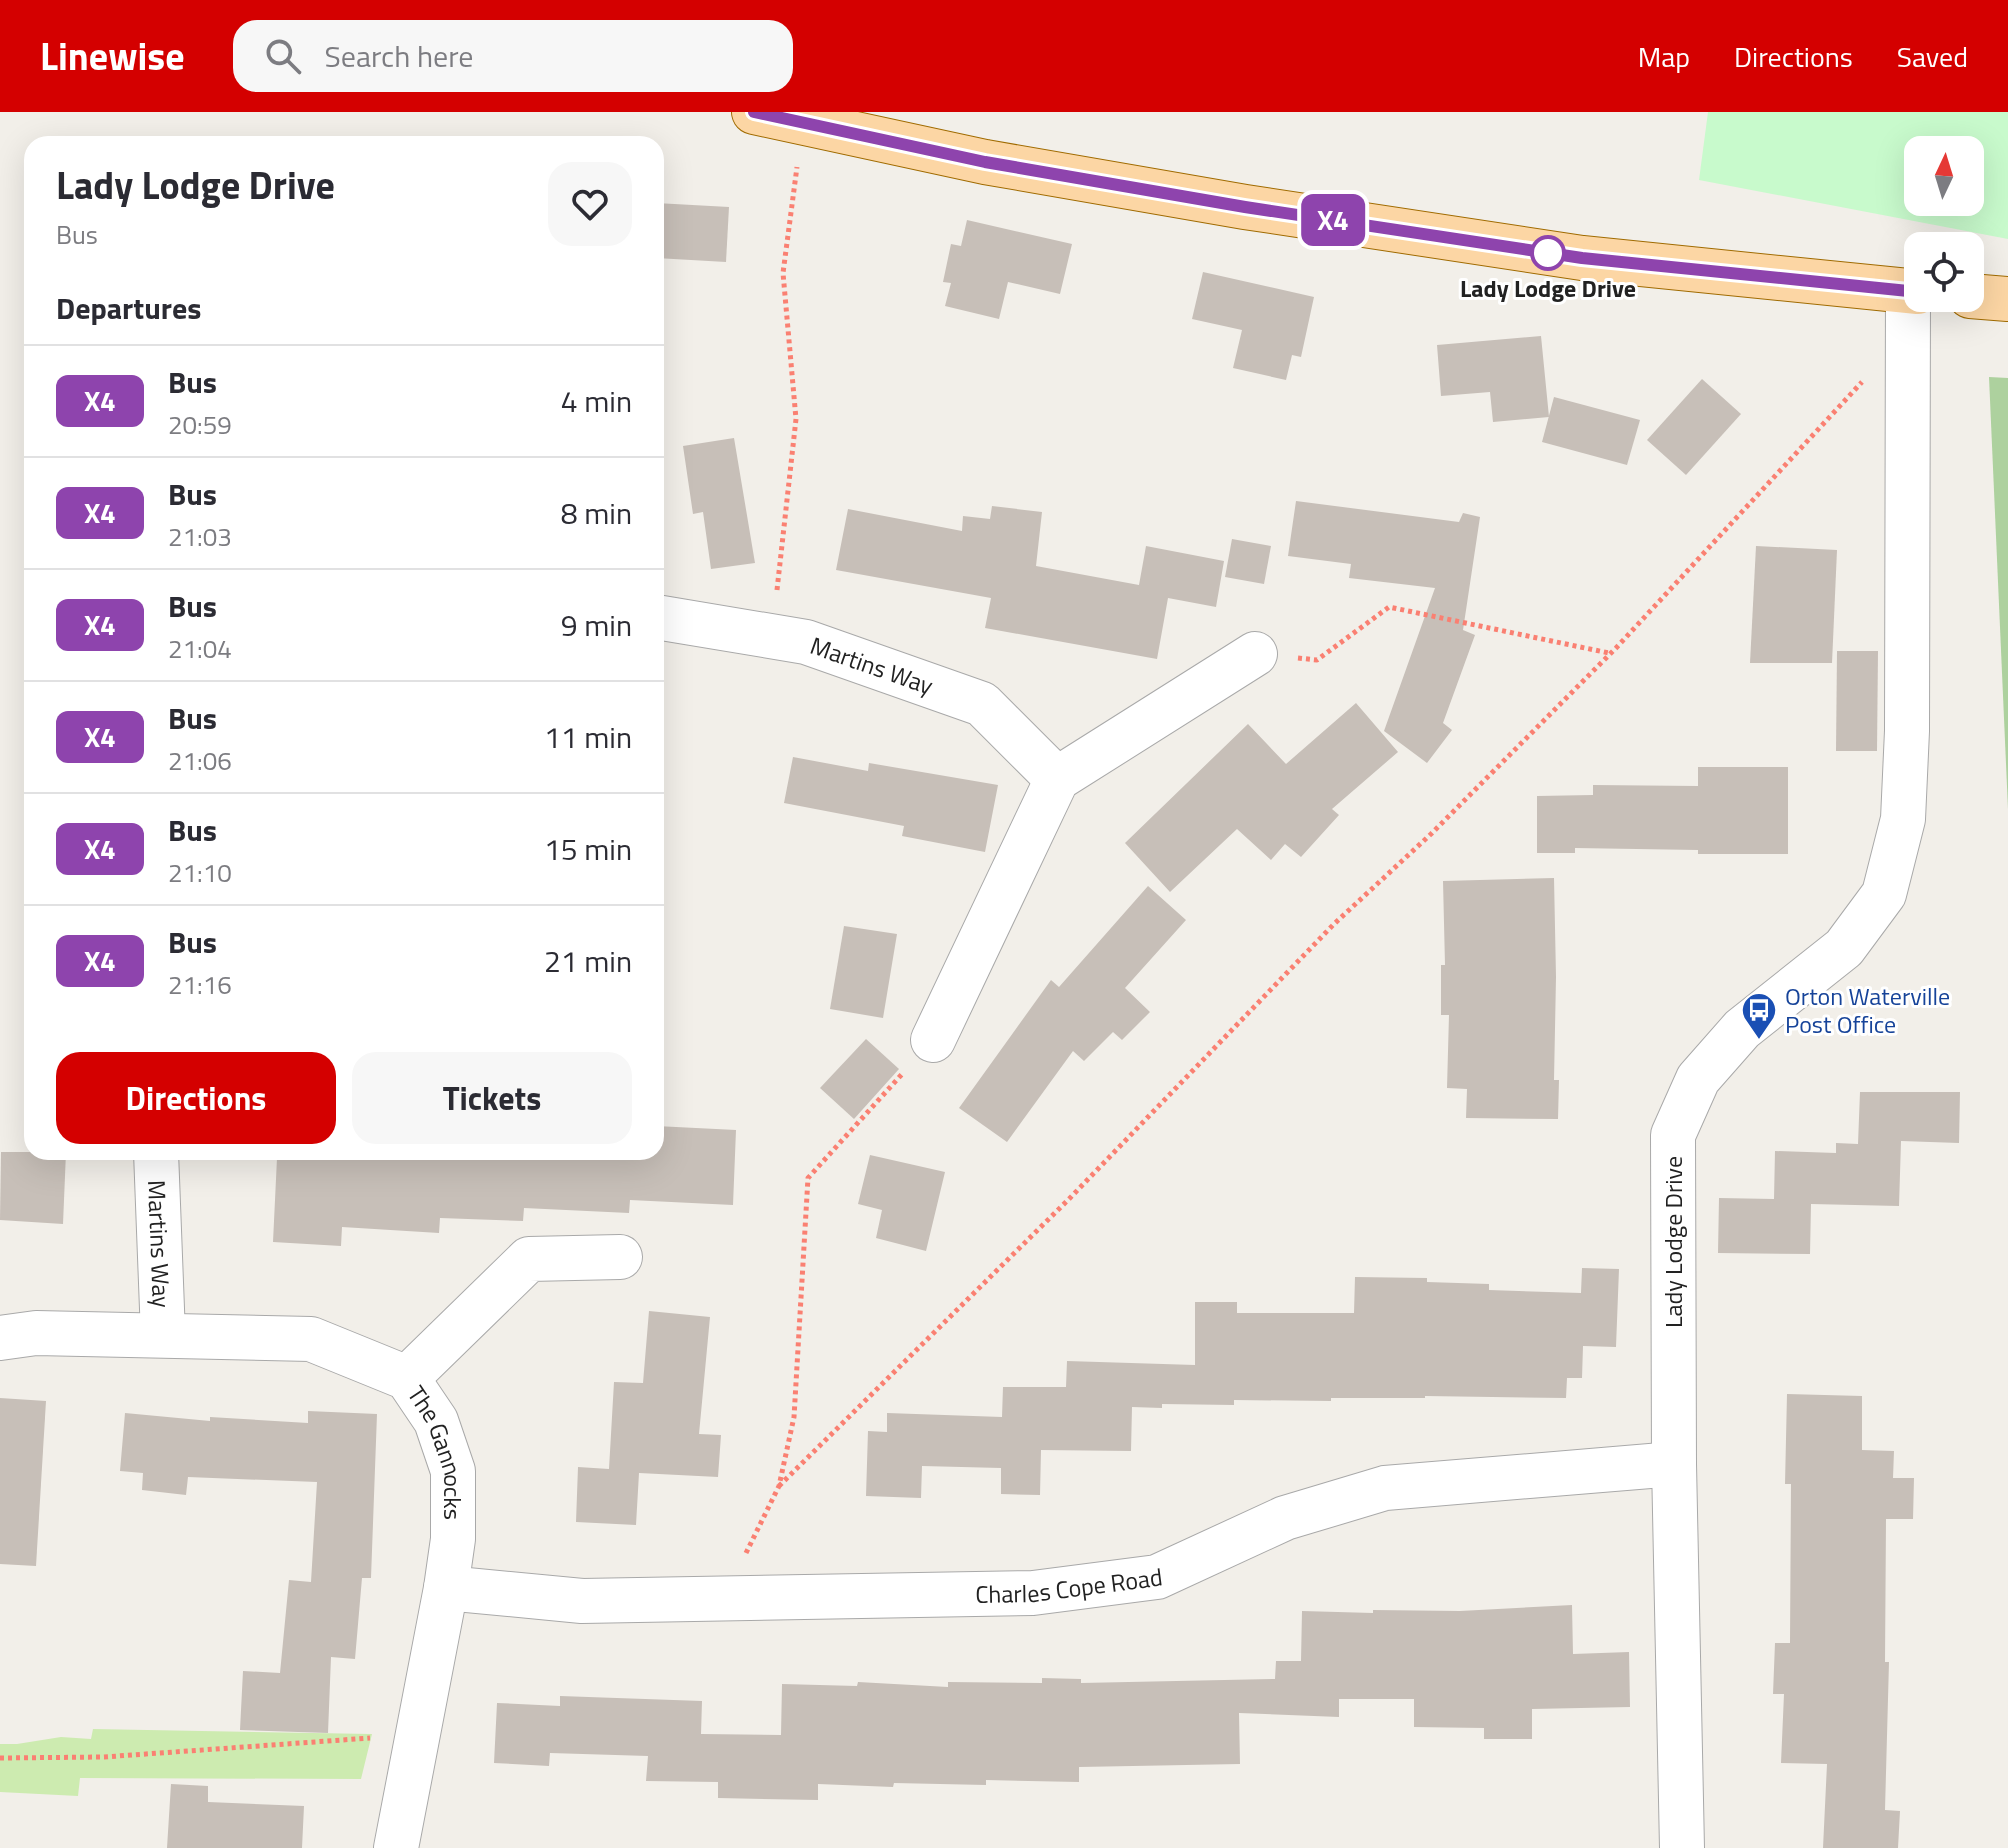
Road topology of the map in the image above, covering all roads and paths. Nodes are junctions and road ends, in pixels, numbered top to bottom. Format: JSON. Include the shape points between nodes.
{"nodes":[{"id":1,"x":754,"y":112,"type":"edge"},
{"id":2,"x":803,"y":122,"type":"junction"},
{"id":3,"x":1904,"y":290,"type":"edge"},
{"id":4,"x":1984,"y":297,"type":"edge"},
{"id":5,"x":2008,"y":299,"type":"edge"},
{"id":6,"x":1910,"y":312,"type":"edge"},
{"id":7,"x":1906,"y":334,"type":"junction"},
{"id":8,"x":664,"y":618,"type":"edge"},
{"id":9,"x":771,"y":636,"type":"junction"},
{"id":10,"x":1255,"y":654,"type":"joint"},
{"id":11,"x":1610,"y":654,"type":"junction"},
{"id":12,"x":1057,"y":779,"type":"junction"},
{"id":13,"x":933,"y":1040,"type":"joint"},
{"id":14,"x":156,"y":1160,"type":"edge"},
{"id":15,"x":620,"y":1257,"type":"dead end"},
{"id":16,"x":163,"y":1335,"type":"junction"},
{"id":17,"x":0,"y":1338,"type":"edge"},
{"id":18,"x":407,"y":1378,"type":"junction"},
{"id":19,"x":1674,"y":1464,"type":"junction"},
{"id":20,"x":779,"y":1486,"type":"junction"},
{"id":21,"x":446,"y":1588,"type":"junction"},
{"id":22,"x":723,"y":1598,"type":"junction"},
{"id":23,"x":418,"y":1734,"type":"junction"},
{"id":24,"x":0,"y":1758,"type":"edge"},
{"id":25,"x":396,"y":1848,"type":"edge"},
{"id":26,"x":1682,"y":1848,"type":"edge"}],
"edges":[{"from":1,"to":2,"type":"main road"},
{"from":2,"to":3,"type":"main road","via":[[985,162],[1245,207],[1582,258]]},
{"from":2,"to":9,"type":"path","via":[[783,273],[796,419]]},
{"from":4,"to":5,"type":"main road"},
{"from":6,"to":7,"type":"street","name":"Lady Lodge Drive"},
{"from":7,"to":11,"type":"path"},
{"from":7,"to":19,"type":"street","name":"Lady Lodge Drive","via":[[1903,819],[1884,894],[1844,948],[1733,1039],[1698,1079],[1673,1135]]},
{"from":8,"to":9,"type":"street","name":"Martins Way"},
{"from":9,"to":12,"type":"street","name":"Martins Way","via":[[806,642],[982,704]]},
{"from":10,"to":11,"type":"path","via":[[1317,660],[1389,607]]},
{"from":10,"to":12,"type":"street"},
{"from":11,"to":20,"type":"path","via":[[1334,924],[1069,1199]]},
{"from":12,"to":13,"type":"street"},
{"from":13,"to":20,"type":"path","via":[[808,1178],[794,1417]]},
{"from":14,"to":16,"type":"street","name":"Martins Way"},
{"from":15,"to":18,"type":"street","via":[[529,1259]]},
{"from":16,"to":17,"type":"street","name":"The Gannocks","via":[[36,1333]]},
{"from":16,"to":18,"type":"street","name":"The Gannocks","via":[[311,1339]]},
{"from":18,"to":21,"type":"street","name":"The Gannocks","via":[[436,1421],[453,1471],[453,1539]]},
{"from":19,"to":22,"type":"street","name":"Charles Cope Road","via":[[1385,1488],[1285,1518],[1157,1577],[1033,1593]]},
{"from":19,"to":26,"type":"street","name":"Lady Lodge Drive"},
{"from":20,"to":22,"type":"path"},
{"from":21,"to":22,"type":"street","name":"Charles Cope Road","via":[[582,1601]]},
{"from":21,"to":23,"type":"street","name":"The Gannocks"},
{"from":23,"to":24,"type":"path","via":[[104,1757]]},
{"from":23,"to":25,"type":"street","name":"The Gannocks"}]}
